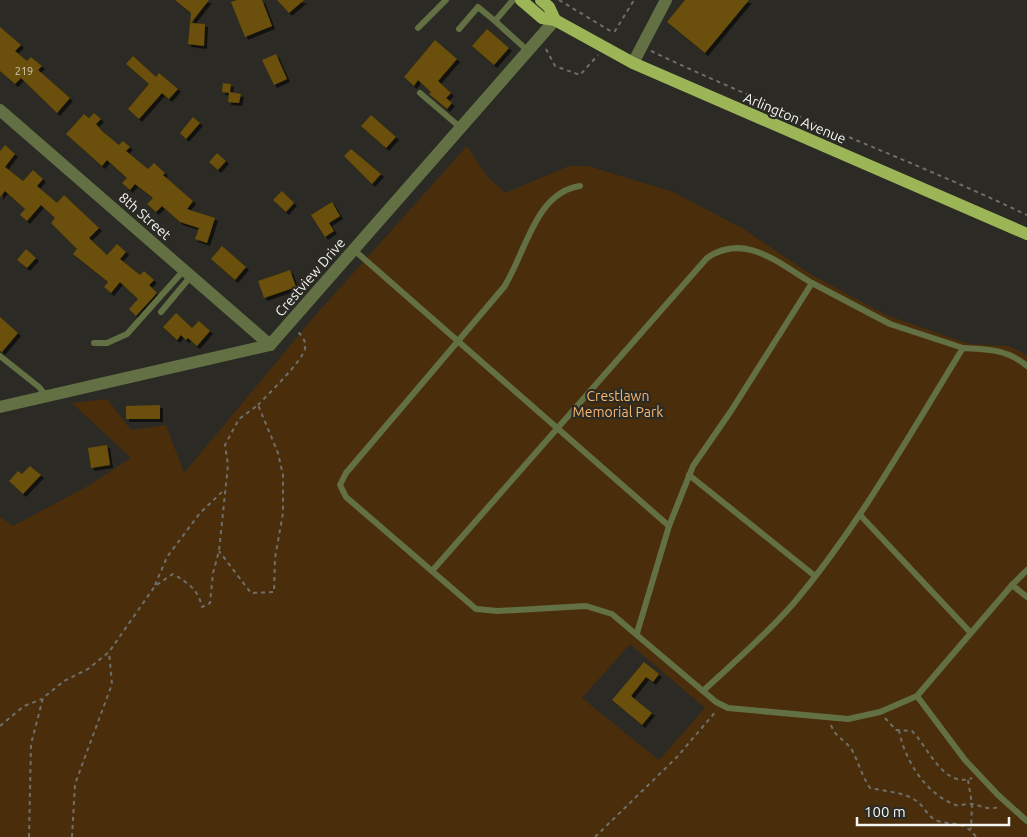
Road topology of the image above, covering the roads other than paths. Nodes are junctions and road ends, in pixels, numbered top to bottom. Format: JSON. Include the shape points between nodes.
{"nodes":[{"id":1,"x":446,"y":0,"type":"edge"},
{"id":2,"x":513,"y":0,"type":"edge"},
{"id":3,"x":521,"y":0,"type":"edge"},
{"id":4,"x":541,"y":0,"type":"edge"},
{"id":5,"x":666,"y":0,"type":"edge"},
{"id":6,"x":555,"y":20,"type":"junction"},
{"id":7,"x":495,"y":22,"type":"junction"},
{"id":8,"x":418,"y":28,"type":"dead end"},
{"id":9,"x":459,"y":29,"type":"dead end"},
{"id":10,"x":528,"y":51,"type":"junction"},
{"id":11,"x":633,"y":63,"type":"junction"},
{"id":12,"x":420,"y":93,"type":"dead end"},
{"id":13,"x":0,"y":110,"type":"edge"},
{"id":14,"x":461,"y":128,"type":"junction"},
{"id":15,"x":580,"y":186,"type":"dead end"},
{"id":16,"x":1027,"y":234,"type":"edge"},
{"id":17,"x":354,"y":250,"type":"junction"},
{"id":18,"x":188,"y":273,"type":"junction"},
{"id":19,"x":812,"y":283,"type":"junction"},
{"id":20,"x":161,"y":312,"type":"dead end"},
{"id":21,"x":459,"y":342,"type":"junction"},
{"id":22,"x":94,"y":343,"type":"dead end"},
{"id":23,"x":270,"y":345,"type":"junction"},
{"id":24,"x":963,"y":348,"type":"junction"},
{"id":25,"x":0,"y":356,"type":"edge"},
{"id":26,"x":1027,"y":366,"type":"edge"},
{"id":27,"x":46,"y":396,"type":"junction"},
{"id":28,"x":0,"y":407,"type":"edge"},
{"id":29,"x":557,"y":428,"type":"junction"},
{"id":30,"x":689,"y":475,"type":"junction"},
{"id":31,"x":860,"y":515,"type":"junction"},
{"id":32,"x":669,"y":526,"type":"junction"},
{"id":33,"x":1027,"y":570,"type":"edge"},
{"id":34,"x":432,"y":571,"type":"junction"},
{"id":35,"x":815,"y":576,"type":"junction"},
{"id":36,"x":1012,"y":585,"type":"junction"},
{"id":37,"x":1027,"y":597,"type":"edge"},
{"id":38,"x":970,"y":632,"type":"junction"},
{"id":39,"x":637,"y":633,"type":"junction"},
{"id":40,"x":703,"y":691,"type":"junction"},
{"id":41,"x":917,"y":696,"type":"junction"},
{"id":42,"x":1027,"y":821,"type":"edge"}],
"edges":[{"from":1,"to":8,"type":"lane"},
{"from":2,"to":7,"type":"lane"},
{"from":3,"to":6,"type":"main road","name":"Arlington Avenue","via":[[542,18]]},
{"from":4,"to":6,"type":"main road","via":[[549,7]]},
{"from":5,"to":11,"type":"street"},
{"from":6,"to":10,"type":"street","name":"Crestview Drive"},
{"from":6,"to":11,"type":"main road","name":"Arlington Avenue"},
{"from":7,"to":9,"type":"lane","via":[[478,8]]},
{"from":7,"to":10,"type":"lane"},
{"from":10,"to":14,"type":"street","name":"Crestview Drive"},
{"from":11,"to":16,"type":"main road","name":"Arlington Avenue"},
{"from":12,"to":14,"type":"lane"},
{"from":13,"to":18,"type":"street","name":"8th Street"},
{"from":14,"to":17,"type":"street","name":"Crestview Drive"},
{"from":15,"to":21,"type":"lane","via":[[570,187],[559,194],[541,214],[526,239],[513,273]]},
{"from":17,"to":21,"type":"lane"},
{"from":17,"to":23,"type":"street","name":"Crestview Drive"},
{"from":18,"to":20,"type":"lane"},
{"from":18,"to":22,"type":"lane","via":[[127,334],[107,343]]},
{"from":18,"to":23,"type":"street","name":"8th Street"},
{"from":19,"to":24,"type":"lane","via":[[890,324]]},
{"from":19,"to":29,"type":"lane","via":[[753,249],[735,246],[719,250],[707,258]]},
{"from":19,"to":30,"type":"lane"},
{"from":21,"to":29,"type":"lane"},
{"from":21,"to":34,"type":"lane","via":[[346,473],[340,485],[346,497]]},
{"from":23,"to":27,"type":"street"},
{"from":24,"to":26,"type":"lane","via":[[999,350]]},
{"from":24,"to":31,"type":"lane"},
{"from":25,"to":27,"type":"lane"},
{"from":27,"to":28,"type":"street"},
{"from":29,"to":32,"type":"lane"},
{"from":29,"to":34,"type":"lane"},
{"from":30,"to":32,"type":"lane"},
{"from":30,"to":35,"type":"lane"},
{"from":31,"to":35,"type":"lane"},
{"from":31,"to":38,"type":"lane"},
{"from":32,"to":39,"type":"lane"},
{"from":33,"to":36,"type":"lane"},
{"from":34,"to":39,"type":"lane","via":[[476,609],[498,611],[586,606],[612,614]]},
{"from":35,"to":40,"type":"lane","via":[[778,621]]},
{"from":36,"to":37,"type":"lane"},
{"from":36,"to":38,"type":"lane"},
{"from":38,"to":41,"type":"lane"},
{"from":39,"to":40,"type":"lane"},
{"from":40,"to":41,"type":"lane","via":[[728,708],[848,719],[880,712]]},
{"from":41,"to":42,"type":"lane","via":[[964,760]]}]}
